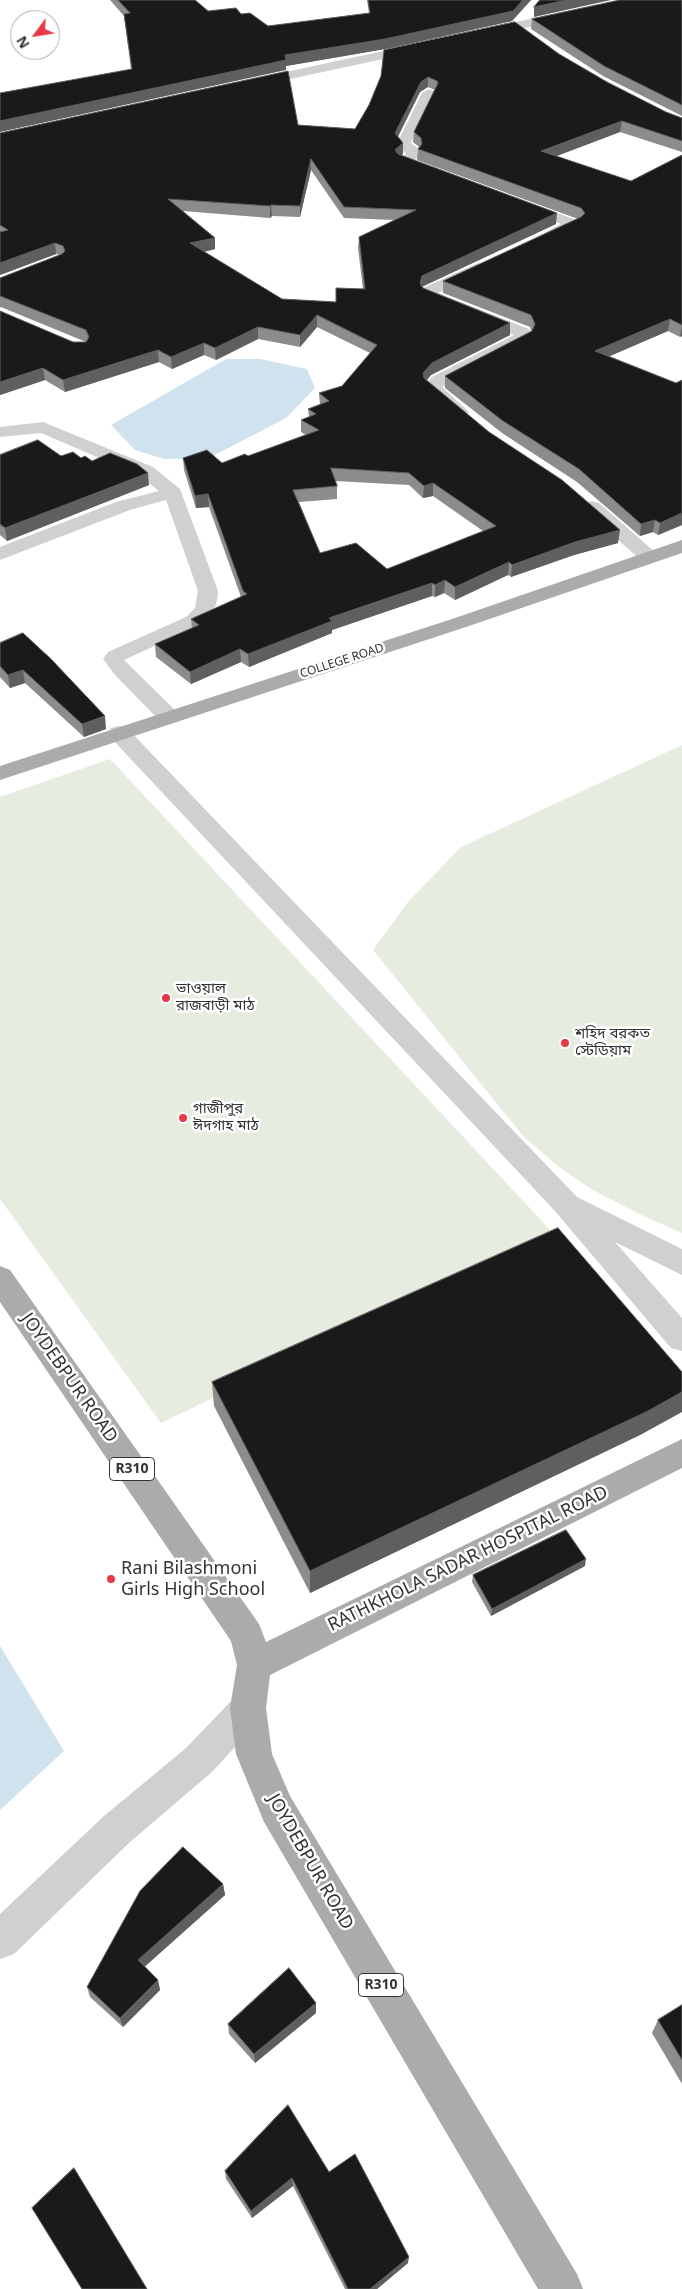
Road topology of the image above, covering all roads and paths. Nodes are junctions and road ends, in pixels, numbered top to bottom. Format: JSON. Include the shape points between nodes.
{"nodes":[{"id":1,"x":637,"y":0,"type":"edge"},
{"id":2,"x":534,"y":6,"type":"edge"},
{"id":3,"x":517,"y":26,"type":"junction"},
{"id":4,"x":468,"y":36,"type":"edge"},
{"id":5,"x":531,"y":38,"type":"edge"},
{"id":6,"x":429,"y":45,"type":"edge"},
{"id":7,"x":244,"y":85,"type":"edge"},
{"id":8,"x":429,"y":93,"type":"edge"},
{"id":9,"x":450,"y":177,"type":"edge"},
{"id":10,"x":506,"y":198,"type":"edge"},
{"id":11,"x":530,"y":245,"type":"edge"},
{"id":12,"x":496,"y":260,"type":"edge"},
{"id":13,"x":473,"y":422,"type":"edge"},
{"id":14,"x":0,"y":432,"type":"edge"},
{"id":15,"x":173,"y":493,"type":"junction"},
{"id":16,"x":584,"y":500,"type":"edge"},
{"id":17,"x":682,"y":546,"type":"edge"},
{"id":18,"x":0,"y":554,"type":"edge"},
{"id":19,"x":649,"y":557,"type":"junction"},
{"id":20,"x":169,"y":717,"type":"junction"},
{"id":21,"x":119,"y":733,"type":"junction"},
{"id":22,"x":0,"y":773,"type":"edge"},
{"id":23,"x":564,"y":1202,"type":"junction"},
{"id":24,"x":682,"y":1263,"type":"edge"},
{"id":25,"x":0,"y":1278,"type":"edge"},
{"id":26,"x":682,"y":1339,"type":"edge"},
{"id":27,"x":682,"y":1453,"type":"edge"},
{"id":28,"x":254,"y":1665,"type":"junction"},
{"id":29,"x":248,"y":1708,"type":"junction"},
{"id":30,"x":0,"y":1940,"type":"edge"},
{"id":31,"x":562,"y":2289,"type":"edge"}],
"edges":[{"from":1,"to":3,"type":"street"},
{"from":2,"to":3,"type":"street"},
{"from":3,"to":4,"type":"street"},
{"from":3,"to":5,"type":"street"},
{"from":6,"to":7,"type":"street"},
{"from":8,"to":9,"type":"street","via":[[403,145],[412,149],[413,155],[404,161]]},
{"from":10,"to":11,"type":"street","via":[[574,224]]},
{"from":12,"to":13,"type":"street","via":[[436,286],[429,293],[522,333],[524,337],[433,386],[438,395]]},
{"from":14,"to":15,"type":"street","via":[[43,427],[146,471]]},
{"from":15,"to":18,"type":"street","via":[[123,506]]},
{"from":15,"to":20,"type":"street","via":[[208,591],[208,602],[204,612],[193,621],[113,659]]},
{"from":16,"to":19,"type":"street"},
{"from":17,"to":19,"type":"main road","name":"COLLEGE ROAD"},
{"from":19,"to":20,"type":"main road","name":"COLLEGE ROAD","via":[[462,622]]},
{"from":20,"to":21,"type":"main road","name":"COLLEGE ROAD"},
{"from":21,"to":22,"type":"main road","name":"COLLEGE ROAD"},
{"from":21,"to":23,"type":"street"},
{"from":23,"to":24,"type":"street"},
{"from":23,"to":26,"type":"street"},
{"from":25,"to":28,"type":"main road","name":"JOYDEBPUR ROAD","number":"R310","via":[[247,1635]]},
{"from":27,"to":28,"type":"main road","name":"RATHKHOLA SADAR HOSPITAL ROAD"},
{"from":28,"to":29,"type":"main road","name":"JOYDEBPUR ROAD","number":"R310"},
{"from":29,"to":30,"type":"street","via":[[199,1760],[118,1829]]},
{"from":29,"to":31,"type":"main road","name":"JOYDEBPUR ROAD","number":"R310","via":[[254,1754],[277,1809]]}]}
